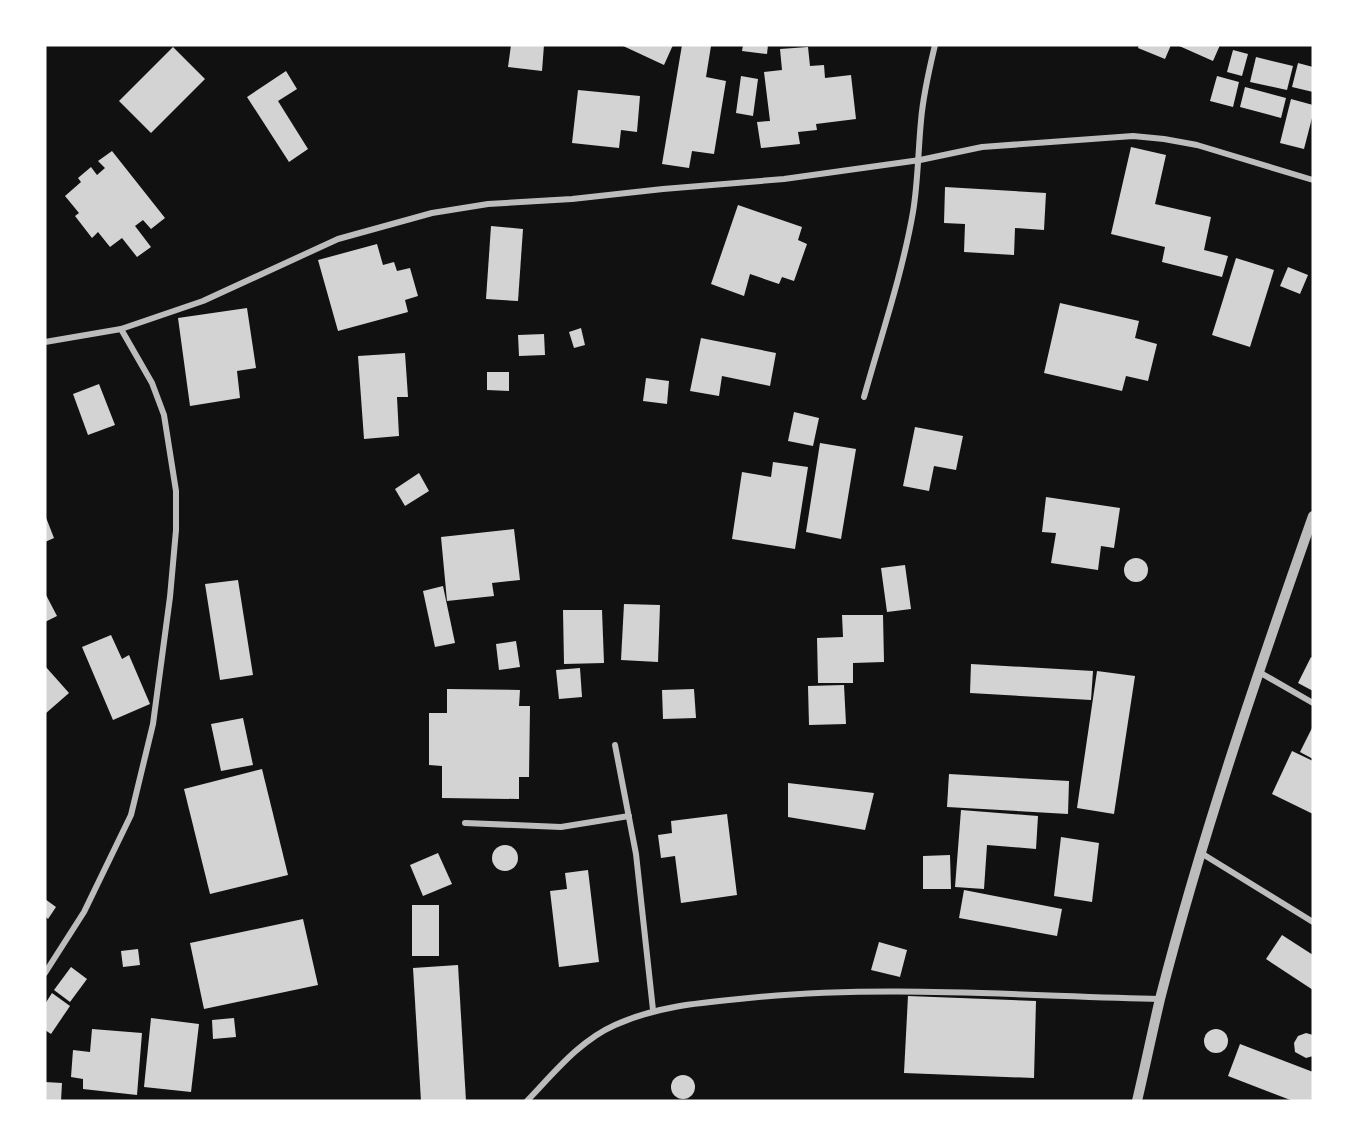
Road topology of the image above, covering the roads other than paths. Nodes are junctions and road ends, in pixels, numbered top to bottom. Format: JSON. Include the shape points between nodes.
{"nodes":[{"id":1,"x":935,"y":45,"type":"edge"},
{"id":2,"x":920,"y":160,"type":"junction"},
{"id":3,"x":1313,"y":180,"type":"edge"},
{"id":4,"x":121,"y":329,"type":"junction"},
{"id":5,"x":45,"y":342,"type":"edge"},
{"id":6,"x":864,"y":397,"type":"dead end"},
{"id":7,"x":1313,"y":516,"type":"edge"},
{"id":8,"x":1258,"y":671,"type":"junction"},
{"id":9,"x":1313,"y":703,"type":"edge"},
{"id":10,"x":615,"y":745,"type":"dead end"},
{"id":11,"x":629,"y":816,"type":"junction"},
{"id":12,"x":465,"y":823,"type":"dead end"},
{"id":13,"x":1201,"y":853,"type":"junction"},
{"id":14,"x":1313,"y":922,"type":"edge"},
{"id":15,"x":45,"y":973,"type":"edge"},
{"id":16,"x":1160,"y":999,"type":"junction"},
{"id":17,"x":653,"y":1010,"type":"junction"},
{"id":18,"x":527,"y":1101,"type":"edge"},
{"id":19,"x":1137,"y":1101,"type":"edge"}],
"edges":[{"from":1,"to":2,"type":"street","via":[[921,121]]},
{"from":2,"to":3,"type":"street","via":[[982,147],[1133,136],[1197,145]]},
{"from":2,"to":4,"type":"street","via":[[784,179],[488,204],[432,213],[338,239],[203,302]]},
{"from":2,"to":6,"type":"street","via":[[900,272]]},
{"from":4,"to":5,"type":"street"},
{"from":4,"to":15,"type":"street","via":[[152,383],[164,415],[176,491],[170,597],[153,724],[131,816],[84,912]]},
{"from":7,"to":8,"type":"street"},
{"from":8,"to":9,"type":"street"},
{"from":8,"to":13,"type":"street"},
{"from":10,"to":11,"type":"street"},
{"from":11,"to":12,"type":"street","via":[[561,827]]},
{"from":11,"to":17,"type":"street"},
{"from":13,"to":14,"type":"street"},
{"from":13,"to":16,"type":"street"},
{"from":16,"to":17,"type":"street","via":[[847,992],[775,995]]},
{"from":16,"to":19,"type":"street"},
{"from":17,"to":18,"type":"street","via":[[614,1025],[583,1043]]}]}
